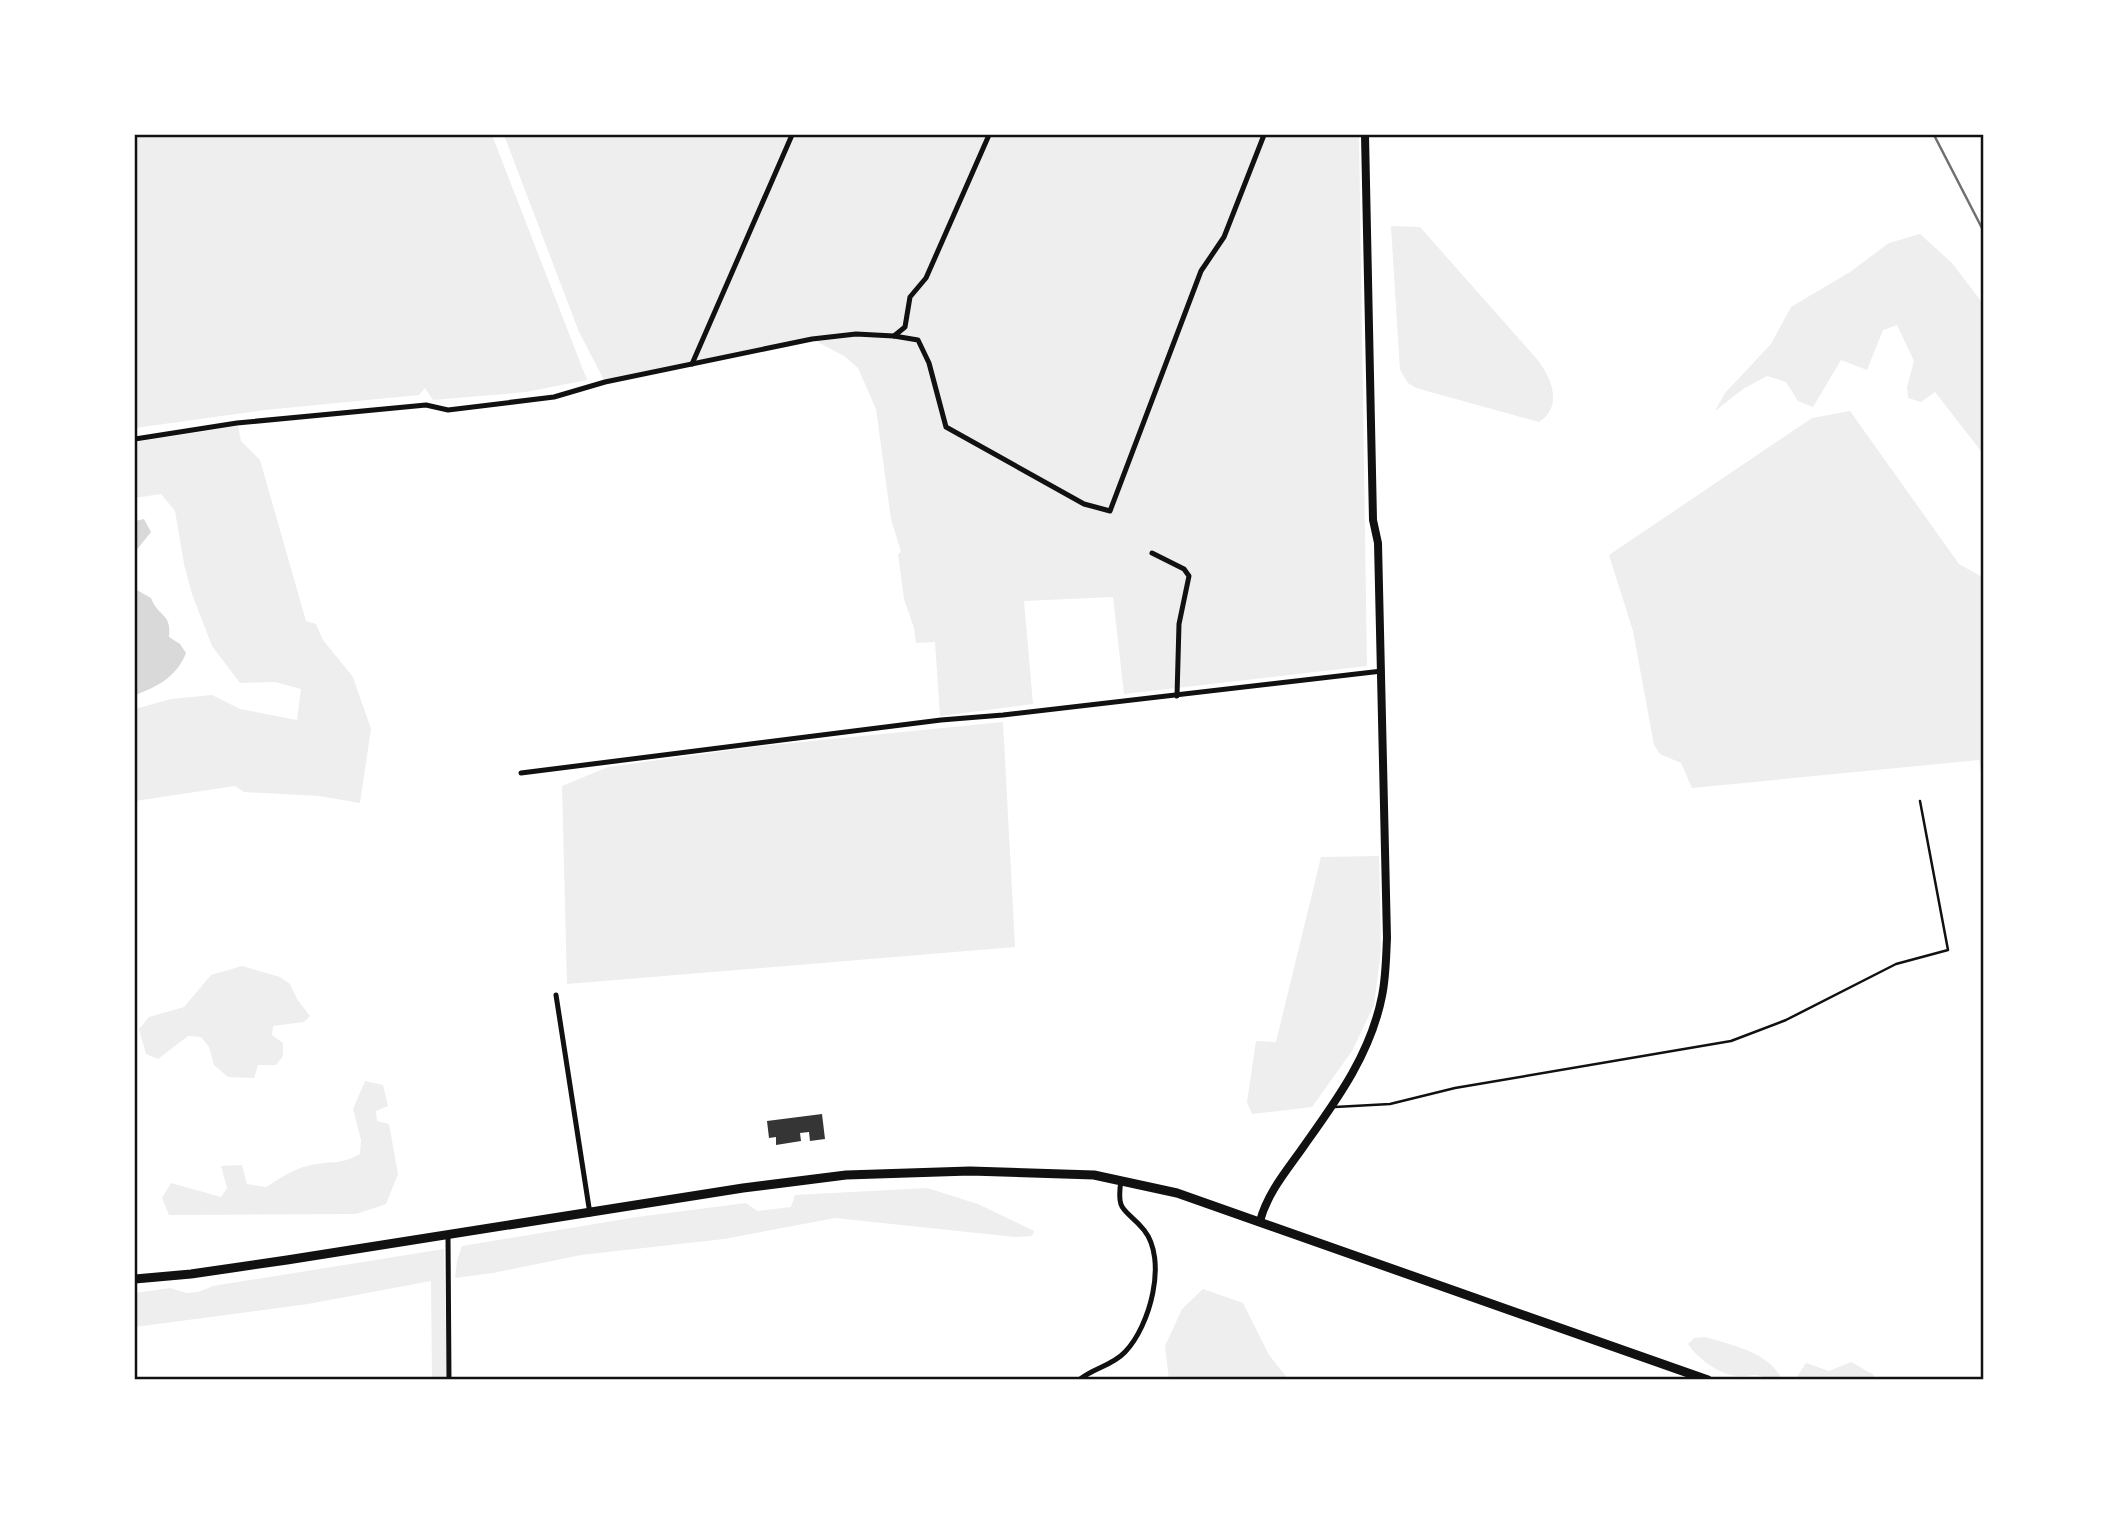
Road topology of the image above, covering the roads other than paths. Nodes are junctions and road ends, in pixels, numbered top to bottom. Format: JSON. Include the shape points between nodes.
{"nodes":[{"id":1,"x":792,"y":135,"type":"edge"},
{"id":2,"x":989,"y":135,"type":"edge"},
{"id":3,"x":1264,"y":135,"type":"edge"},
{"id":4,"x":1365,"y":135,"type":"edge"},
{"id":5,"x":894,"y":336,"type":"junction"},
{"id":6,"x":692,"y":364,"type":"junction"},
{"id":7,"x":135,"y":439,"type":"edge"},
{"id":8,"x":1152,"y":553,"type":"dead end"},
{"id":9,"x":1382,"y":671,"type":"junction"},
{"id":10,"x":1177,"y":696,"type":"junction"},
{"id":11,"x":521,"y":773,"type":"dead end"},
{"id":12,"x":1920,"y":801,"type":"dead end"},
{"id":13,"x":555,"y":995,"type":"dead end"},
{"id":14,"x":1332,"y":1108,"type":"junction"},
{"id":15,"x":1121,"y":1180,"type":"junction"},
{"id":16,"x":590,"y":1214,"type":"junction"},
{"id":17,"x":1260,"y":1221,"type":"junction"},
{"id":18,"x":448,"y":1236,"type":"junction"},
{"id":19,"x":135,"y":1279,"type":"edge"},
{"id":20,"x":449,"y":1380,"type":"edge"},
{"id":21,"x":1079,"y":1380,"type":"edge"},
{"id":22,"x":1708,"y":1380,"type":"edge"}],
"edges":[{"from":1,"to":6,"type":"street"},
{"from":2,"to":5,"type":"street","via":[[926,278],[910,297],[905,327]]},
{"from":3,"to":5,"type":"street","via":[[1224,237],[1202,271],[1110,510],[1084,504],[946,427],[918,340]]},
{"from":4,"to":9,"type":"main road","via":[[1373,520],[1378,543]]},
{"from":5,"to":6,"type":"street","via":[[812,339]]},
{"from":6,"to":7,"type":"street","via":[[527,401],[237,422]]},
{"from":8,"to":10,"type":"street","via":[[1189,576],[1180,624]]},
{"from":9,"to":10,"type":"street"},
{"from":9,"to":14,"type":"main road","via":[[1385,976],[1370,1038]]},
{"from":10,"to":11,"type":"street"},
{"from":12,"to":14,"type":"lane","via":[[1948,950],[1896,964],[1786,1020],[1731,1041],[1455,1088],[1390,1104]]},
{"from":13,"to":16,"type":"street"},
{"from":14,"to":17,"type":"main road","via":[[1268,1196]]},
{"from":15,"to":16,"type":"main road","via":[[970,1171],[846,1175]]},
{"from":15,"to":17,"type":"main road"},
{"from":15,"to":21,"type":"street","via":[[1118,1200],[1152,1245],[1155,1266],[1149,1307],[1144,1325],[1124,1353]]},
{"from":16,"to":18,"type":"main road"},
{"from":17,"to":22,"type":"main road"},
{"from":18,"to":19,"type":"main road"},
{"from":18,"to":20,"type":"street"}]}
